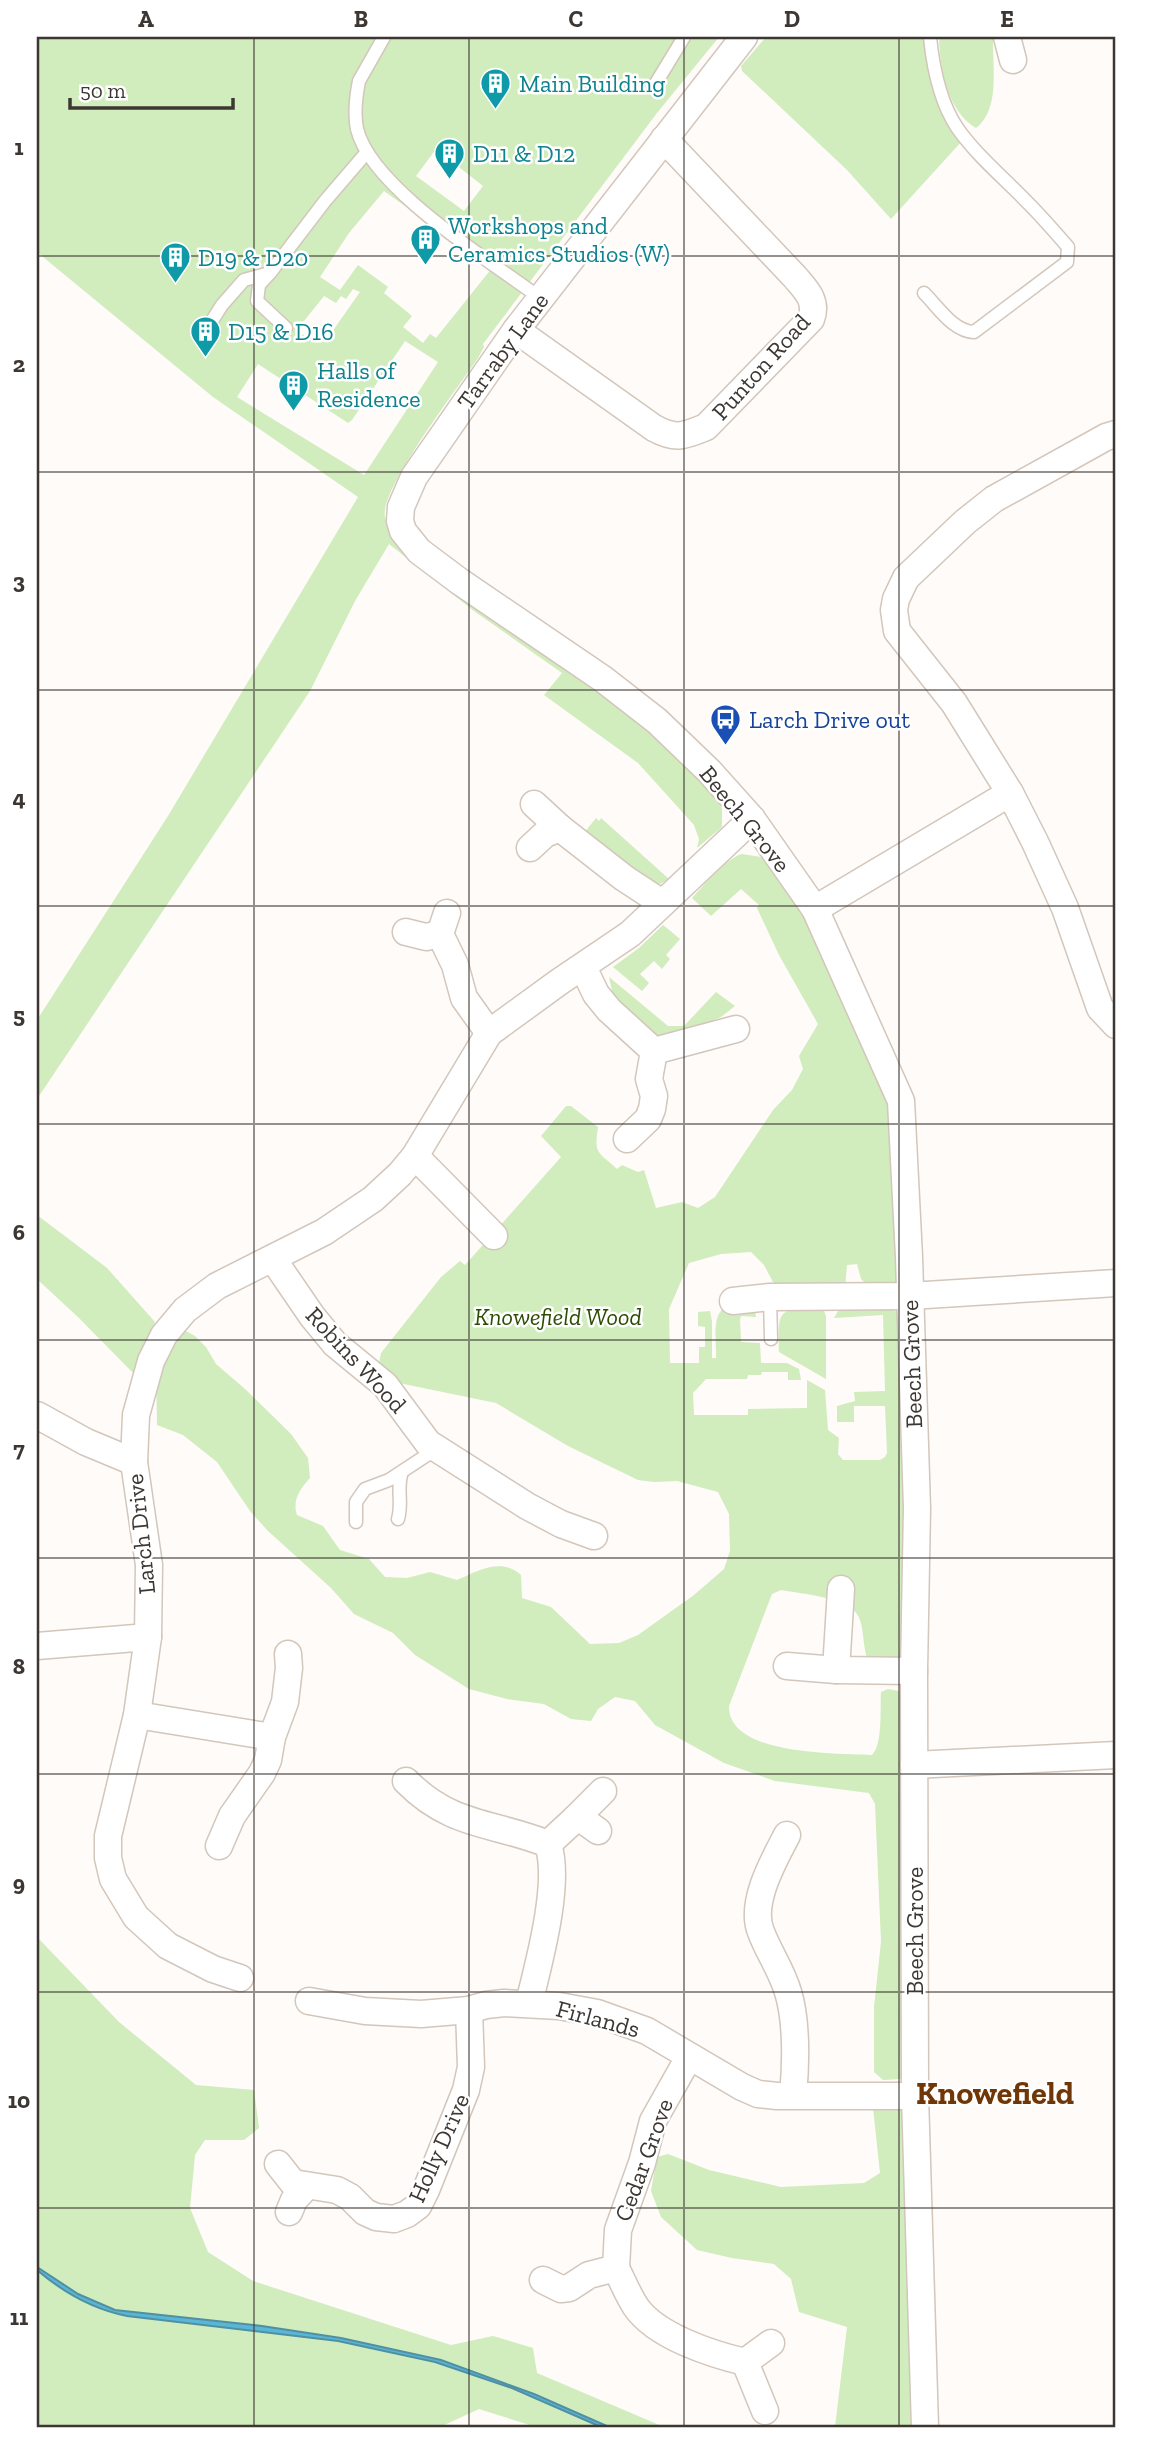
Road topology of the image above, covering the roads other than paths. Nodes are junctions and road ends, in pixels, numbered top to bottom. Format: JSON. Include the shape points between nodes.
{"nodes":[{"id":1,"x":384,"y":37,"type":"edge"},
{"id":2,"x":684,"y":37,"type":"edge"},
{"id":3,"x":744,"y":37,"type":"edge"},
{"id":4,"x":929,"y":37,"type":"edge"},
{"id":5,"x":656,"y":83,"type":"dead end"},
{"id":6,"x":664,"y":139,"type":"junction"},
{"id":7,"x":367,"y":152,"type":"junction"},
{"id":8,"x":270,"y":273,"type":"junction"},
{"id":9,"x":925,"y":293,"type":"dead end"},
{"id":10,"x":540,"y":298,"type":"junction"},
{"id":11,"x":286,"y":328,"type":"dead end"},
{"id":12,"x":516,"y":330,"type":"junction"},
{"id":13,"x":205,"y":332,"type":"dead end"},
{"id":14,"x":1116,"y":433,"type":"edge"},
{"id":15,"x":401,"y":507,"type":"joint"},
{"id":16,"x":1010,"y":793,"type":"junction"},
{"id":17,"x":534,"y":804,"type":"dead end"},
{"id":18,"x":752,"y":819,"type":"junction"},
{"id":19,"x":560,"y":828,"type":"junction"},
{"id":20,"x":530,"y":848,"type":"dead end"},
{"id":21,"x":662,"y":903,"type":"junction"},
{"id":22,"x":815,"y":909,"type":"junction"},
{"id":23,"x":406,"y":932,"type":"dead end"},
{"id":24,"x":583,"y":967,"type":"junction"},
{"id":25,"x":1116,"y":1025,"type":"edge"},
{"id":26,"x":736,"y":1029,"type":"dead end"},
{"id":27,"x":489,"y":1033,"type":"junction"},
{"id":28,"x":653,"y":1051,"type":"junction"},
{"id":29,"x":627,"y":1139,"type":"dead end"},
{"id":30,"x":415,"y":1156,"type":"junction"},
{"id":31,"x":494,"y":1236,"type":"dead end"},
{"id":32,"x":273,"y":1258,"type":"junction"},
{"id":33,"x":1116,"y":1283,"type":"edge"},
{"id":34,"x":910,"y":1296,"type":"junction"},
{"id":35,"x":770,"y":1297,"type":"junction"},
{"id":36,"x":733,"y":1301,"type":"dead end"},
{"id":37,"x":771,"y":1339,"type":"dead end"},
{"id":38,"x":37,"y":1415,"type":"edge"},
{"id":39,"x":439,"y":1451,"type":"junction"},
{"id":40,"x":134,"y":1461,"type":"junction"},
{"id":41,"x":402,"y":1472,"type":"junction"},
{"id":42,"x":398,"y":1519,"type":"dead end"},
{"id":43,"x":356,"y":1522,"type":"dead end"},
{"id":44,"x":594,"y":1536,"type":"dead end"},
{"id":45,"x":841,"y":1589,"type":"dead end"},
{"id":46,"x":148,"y":1637,"type":"junction"},
{"id":47,"x":37,"y":1646,"type":"edge"},
{"id":48,"x":288,"y":1654,"type":"dead end"},
{"id":49,"x":787,"y":1665,"type":"dead end"},
{"id":50,"x":836,"y":1670,"type":"junction"},
{"id":51,"x":914,"y":1671,"type":"junction"},
{"id":52,"x":137,"y":1715,"type":"junction"},
{"id":53,"x":272,"y":1737,"type":"junction"},
{"id":54,"x":1116,"y":1755,"type":"edge"},
{"id":55,"x":915,"y":1765,"type":"junction"},
{"id":56,"x":406,"y":1781,"type":"dead end"},
{"id":57,"x":603,"y":1791,"type":"dead end"},
{"id":58,"x":787,"y":1835,"type":"dead end"},
{"id":59,"x":548,"y":1844,"type":"junction"},
{"id":60,"x":219,"y":1846,"type":"dead end"},
{"id":61,"x":240,"y":1978,"type":"dead end"},
{"id":62,"x":309,"y":2001,"type":"dead end"},
{"id":63,"x":529,"y":2003,"type":"junction"},
{"id":64,"x":469,"y":2010,"type":"junction"},
{"id":65,"x":689,"y":2057,"type":"junction"},
{"id":66,"x":793,"y":2095,"type":"junction"},
{"id":67,"x":915,"y":2096,"type":"junction"},
{"id":68,"x":278,"y":2164,"type":"dead end"},
{"id":69,"x":306,"y":2187,"type":"junction"},
{"id":70,"x":289,"y":2211,"type":"dead end"},
{"id":71,"x":616,"y":2268,"type":"junction"},
{"id":72,"x":543,"y":2280,"type":"dead end"},
{"id":73,"x":771,"y":2343,"type":"dead end"},
{"id":74,"x":745,"y":2362,"type":"junction"},
{"id":75,"x":765,"y":2411,"type":"dead end"},
{"id":76,"x":925,"y":2427,"type":"edge"}],
"edges":[{"from":1,"to":7,"type":"lane","via":[[359,81],[357,128]]},
{"from":2,"to":5,"type":"lane"},
{"from":3,"to":6,"type":"street","name":"Tarraby Lane"},
{"from":4,"to":9,"type":"lane","via":[[932,62],[957,128],[1068,247],[1069,255],[1067,262],[974,332],[963,332]]},
{"from":6,"to":10,"type":"street","name":"Tarraby Lane"},
{"from":6,"to":12,"type":"street","name":"Punton Road","via":[[810,295],[814,306],[811,319],[706,427],[683,436],[654,428]]},
{"from":7,"to":8,"type":"lane"},
{"from":7,"to":10,"type":"lane","via":[[395,188]]},
{"from":8,"to":11,"type":"lane","via":[[259,285],[257,302]]},
{"from":8,"to":13,"type":"lane","via":[[244,280]]},
{"from":10,"to":12,"type":"street","name":"Tarraby Lane"},
{"from":12,"to":15,"type":"street","name":"Tarraby Lane","via":[[414,477]]},
{"from":14,"to":16,"type":"street","via":[[994,499],[914,569],[896,599],[897,631],[954,703]]},
{"from":15,"to":18,"type":"street","name":"Beech Grove","via":[[403,531],[419,551],[657,721]]},
{"from":16,"to":22,"type":"street"},
{"from":16,"to":25,"type":"street","via":[[1065,908],[1100,1008]]},
{"from":17,"to":19,"type":"street"},
{"from":18,"to":21,"type":"street","name":"Larch Drive"},
{"from":18,"to":22,"type":"street","name":"Beech Grove"},
{"from":19,"to":20,"type":"street"},
{"from":19,"to":21,"type":"street"},
{"from":21,"to":24,"type":"street","name":"Larch Drive","via":[[630,934]]},
{"from":22,"to":34,"type":"street","name":"Beech Grove","via":[[901,1101]]},
{"from":23,"to":27,"type":"street","via":[[426,937],[443,923],[464,998]]},
{"from":24,"to":27,"type":"street","name":"Larch Drive"},
{"from":24,"to":28,"type":"street","via":[[609,1010]]},
{"from":26,"to":28,"type":"street"},
{"from":27,"to":30,"type":"street","name":"Larch Drive"},
{"from":28,"to":29,"type":"street","via":[[649,1079],[652,1109]]},
{"from":30,"to":31,"type":"street"},
{"from":30,"to":32,"type":"street","name":"Larch Drive","via":[[373,1199],[324,1232]]},
{"from":32,"to":39,"type":"street","name":"Robins Wood","via":[[335,1344],[385,1385]]},
{"from":32,"to":40,"type":"street","name":"Larch Drive","via":[[217,1286],[185,1310],[164,1335],[151,1360],[136,1415]]},
{"from":33,"to":34,"type":"street"},
{"from":34,"to":35,"type":"street"},
{"from":34,"to":51,"type":"street","name":"Beech Grove","via":[[917,1507]]},
{"from":35,"to":36,"type":"street"},
{"from":35,"to":37,"type":"lane"},
{"from":38,"to":40,"type":"street"},
{"from":39,"to":41,"type":"lane"},
{"from":39,"to":44,"type":"street","name":"Robins Wood","via":[[527,1506]]},
{"from":40,"to":46,"type":"street","name":"Larch Drive","via":[[149,1565]]},
{"from":41,"to":42,"type":"lane"},
{"from":41,"to":43,"type":"lane","via":[[365,1489],[356,1502]]},
{"from":45,"to":50,"type":"street"},
{"from":46,"to":47,"type":"street"},
{"from":46,"to":52,"type":"street","name":"Larch Drive"},
{"from":48,"to":53,"type":"street","via":[[285,1702]]},
{"from":49,"to":50,"type":"street"},
{"from":50,"to":51,"type":"street"},
{"from":51,"to":55,"type":"street","name":"Beech Grove"},
{"from":52,"to":53,"type":"street"},
{"from":52,"to":61,"type":"street","name":"Larch Drive","via":[[108,1836],[113,1879],[136,1917],[168,1946]]},
{"from":53,"to":60,"type":"street","via":[[262,1773],[232,1816]]},
{"from":54,"to":55,"type":"street"},
{"from":55,"to":67,"type":"street","name":"Beech Grove"},
{"from":56,"to":59,"type":"street","via":[[421,1797],[453,1815]]},
{"from":57,"to":59,"type":"street","via":[[586,1825]]},
{"from":58,"to":66,"type":"street","via":[[759,1901],[759,1929],[789,1993]]},
{"from":59,"to":63,"type":"street","via":[[551,1895]]},
{"from":62,"to":64,"type":"street","name":"Firlands","via":[[365,2011],[421,2014]]},
{"from":63,"to":64,"type":"street","name":"Firlands"},
{"from":63,"to":65,"type":"street","name":"Firlands","via":[[622,2021]]},
{"from":64,"to":69,"type":"street","name":"Holly Drive","via":[[471,2067],[466,2090],[418,2206],[394,2219],[376,2217],[337,2190]]},
{"from":65,"to":66,"type":"street","name":"Firlands","via":[[758,2094]]},
{"from":65,"to":71,"type":"street","name":"Cedar Grove","via":[[653,2121],[618,2230]]},
{"from":66,"to":67,"type":"street","name":"Firlands"},
{"from":67,"to":76,"type":"street","name":"Beech Grove"},
{"from":68,"to":69,"type":"street","via":[[293,2183]]},
{"from":69,"to":70,"type":"street"},
{"from":71,"to":72,"type":"street","via":[[589,2275],[569,2288]]},
{"from":71,"to":74,"type":"street","name":"Cedar Grove","via":[[647,2320],[668,2334]]},
{"from":73,"to":74,"type":"street"},
{"from":74,"to":75,"type":"street"}]}
